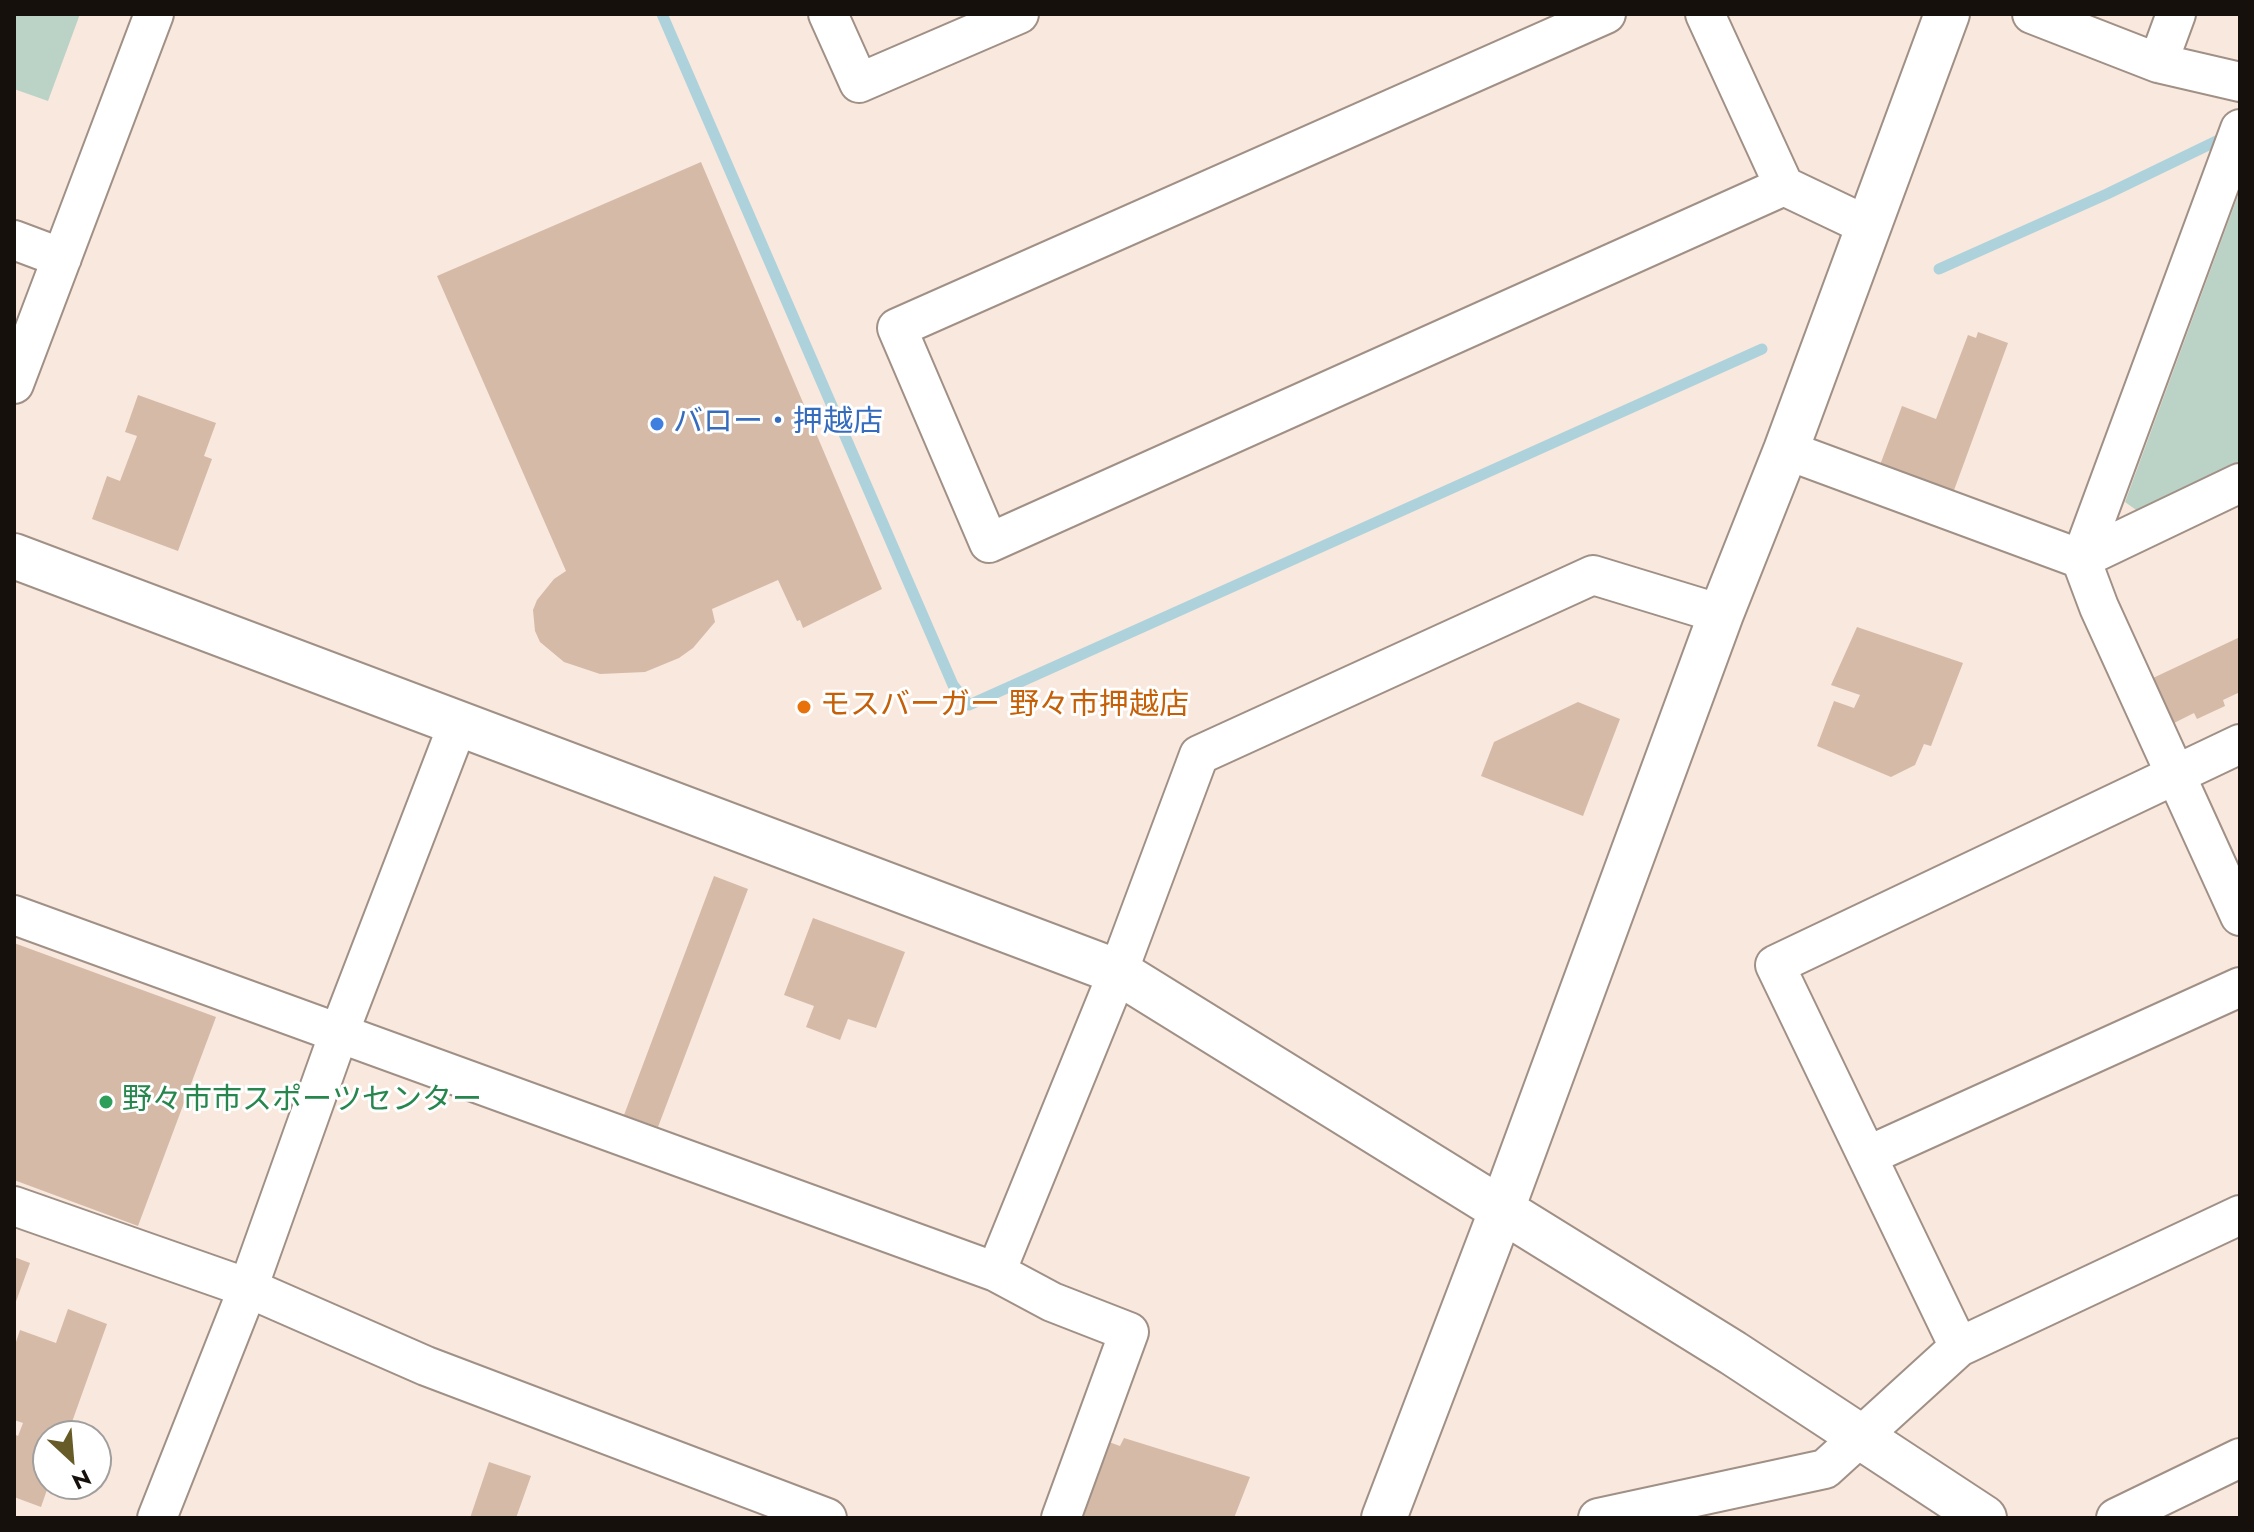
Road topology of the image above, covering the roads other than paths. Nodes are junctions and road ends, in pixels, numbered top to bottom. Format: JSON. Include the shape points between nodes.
{"nodes":[{"id":1,"x":154,"y":14,"type":"edge"},
{"id":2,"x":828,"y":14,"type":"edge"},
{"id":3,"x":1019,"y":14,"type":"edge"},
{"id":4,"x":1606,"y":14,"type":"edge"},
{"id":5,"x":1705,"y":14,"type":"edge"},
{"id":6,"x":1947,"y":14,"type":"edge"},
{"id":7,"x":2032,"y":14,"type":"edge"},
{"id":8,"x":2176,"y":14,"type":"edge"},
{"id":9,"x":2158,"y":63,"type":"junction"},
{"id":10,"x":2240,"y":82,"type":"edge"},
{"id":11,"x":2237,"y":136,"type":"edge"},
{"id":12,"x":1784,"y":186,"type":"junction"},
{"id":13,"x":1868,"y":226,"type":"junction"},
{"id":14,"x":14,"y":240,"type":"edge"},
{"id":15,"x":62,"y":258,"type":"junction"},
{"id":16,"x":14,"y":384,"type":"edge"},
{"id":17,"x":1786,"y":450,"type":"junction"},
{"id":18,"x":2240,"y":483,"type":"edge"},
{"id":19,"x":14,"y":556,"type":"edge"},
{"id":20,"x":2081,"y":559,"type":"junction"},
{"id":21,"x":1721,"y":614,"type":"junction"},
{"id":22,"x":458,"y":724,"type":"junction"},
{"id":23,"x":2240,"y":744,"type":"edge"},
{"id":24,"x":2175,"y":774,"type":"junction"},
{"id":25,"x":14,"y":915,"type":"edge"},
{"id":26,"x":2240,"y":916,"type":"edge"},
{"id":27,"x":1118,"y":972,"type":"junction"},
{"id":28,"x":2240,"y":987,"type":"edge"},
{"id":29,"x":339,"y":1033,"type":"junction"},
{"id":30,"x":1867,"y":1156,"type":"junction"},
{"id":31,"x":14,"y":1206,"type":"edge"},
{"id":32,"x":1502,"y":1209,"type":"junction"},
{"id":33,"x":2240,"y":1215,"type":"edge"},
{"id":34,"x":996,"y":1272,"type":"junction"},
{"id":35,"x":248,"y":1288,"type":"junction"},
{"id":36,"x":1959,"y":1347,"type":"junction"},
{"id":37,"x":1861,"y":1437,"type":"junction"},
{"id":38,"x":2240,"y":1458,"type":"edge"},
{"id":39,"x":157,"y":1518,"type":"edge"},
{"id":40,"x":827,"y":1518,"type":"edge"},
{"id":41,"x":1061,"y":1518,"type":"edge"},
{"id":42,"x":1384,"y":1518,"type":"edge"},
{"id":43,"x":1598,"y":1518,"type":"edge"},
{"id":44,"x":1984,"y":1518,"type":"edge"},
{"id":45,"x":2116,"y":1518,"type":"edge"}],
"edges":[{"from":1,"to":15,"type":"street"},
{"from":2,"to":3,"type":"street","via":[[859,83]]},
{"from":4,"to":12,"type":"street","via":[[897,328],[989,543]]},
{"from":5,"to":12,"type":"street"},
{"from":6,"to":13,"type":"street"},
{"from":7,"to":9,"type":"street"},
{"from":8,"to":9,"type":"street"},
{"from":9,"to":10,"type":"street"},
{"from":11,"to":20,"type":"street"},
{"from":12,"to":13,"type":"street"},
{"from":13,"to":17,"type":"street"},
{"from":14,"to":15,"type":"street"},
{"from":15,"to":16,"type":"street"},
{"from":17,"to":20,"type":"street"},
{"from":17,"to":21,"type":"street"},
{"from":18,"to":20,"type":"street"},
{"from":19,"to":22,"type":"street"},
{"from":20,"to":24,"type":"street"},
{"from":21,"to":27,"type":"street","via":[[1593,575],[1199,755]]},
{"from":21,"to":32,"type":"street"},
{"from":22,"to":27,"type":"street"},
{"from":22,"to":29,"type":"street"},
{"from":23,"to":24,"type":"street"},
{"from":24,"to":26,"type":"street"},
{"from":24,"to":30,"type":"street","via":[[1775,965]]},
{"from":25,"to":29,"type":"street"},
{"from":27,"to":32,"type":"street"},
{"from":27,"to":34,"type":"street"},
{"from":28,"to":30,"type":"street"},
{"from":29,"to":34,"type":"street"},
{"from":29,"to":35,"type":"street"},
{"from":30,"to":36,"type":"street"},
{"from":31,"to":35,"type":"street"},
{"from":32,"to":37,"type":"street"},
{"from":32,"to":42,"type":"street"},
{"from":33,"to":36,"type":"street"},
{"from":34,"to":41,"type":"street","via":[[1052,1302],[1129,1332]]},
{"from":35,"to":39,"type":"street"},
{"from":35,"to":40,"type":"street","via":[[426,1366]]},
{"from":36,"to":37,"type":"street"},
{"from":37,"to":43,"type":"street","via":[[1825,1469]]},
{"from":37,"to":44,"type":"street"},
{"from":38,"to":45,"type":"street"}]}
